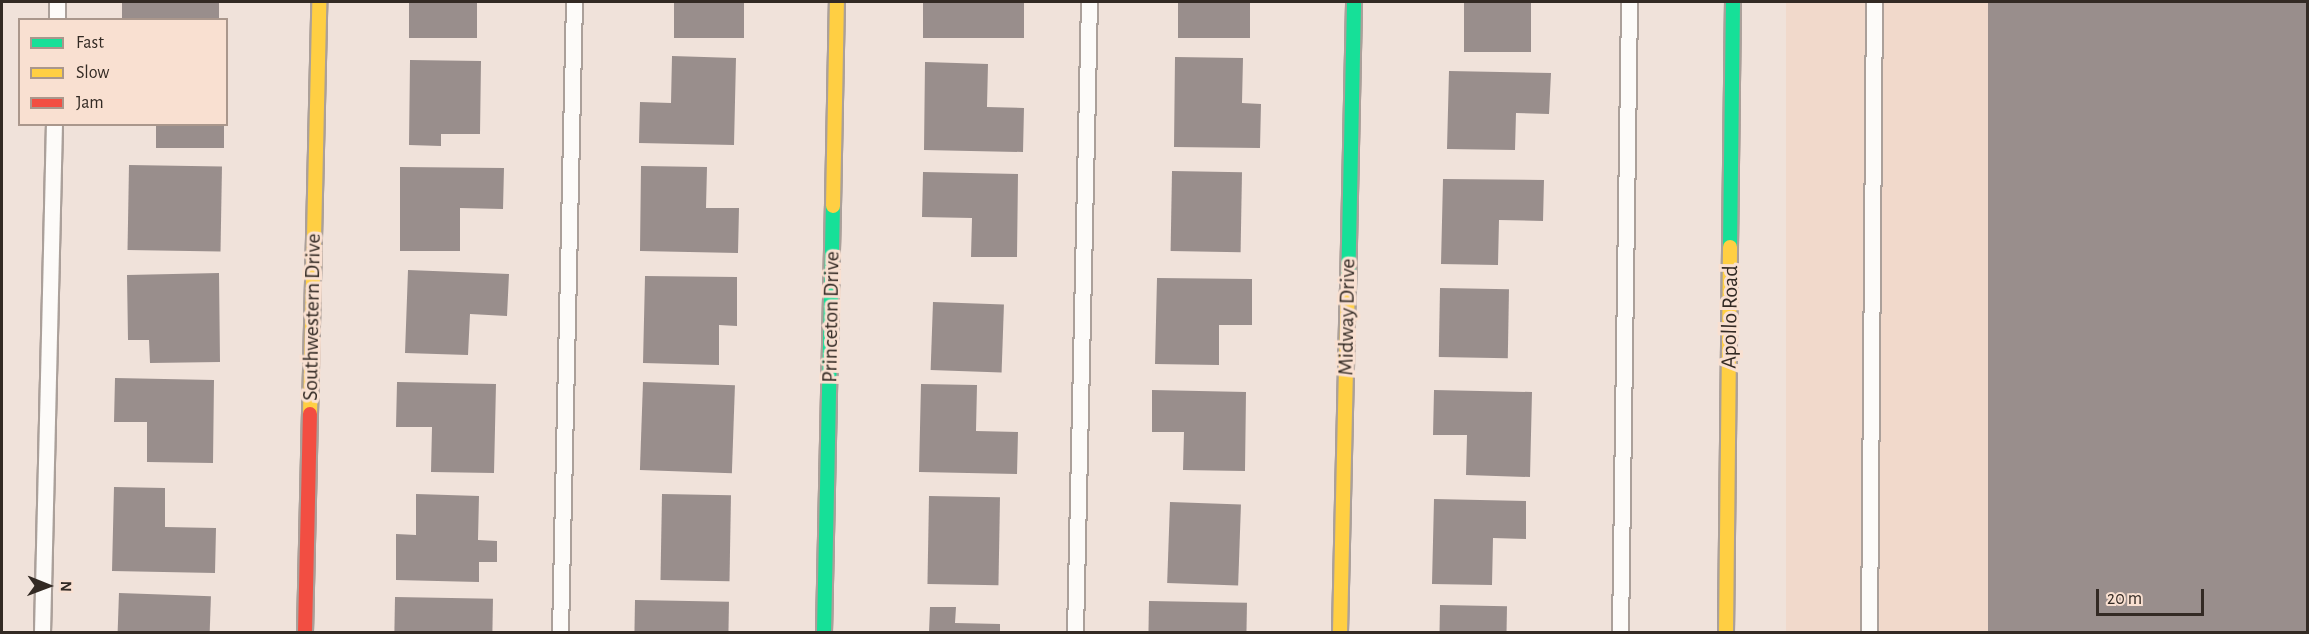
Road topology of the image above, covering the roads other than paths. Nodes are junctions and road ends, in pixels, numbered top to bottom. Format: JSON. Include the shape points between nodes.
{"nodes":[{"id":1,"x":57,"y":2,"type":"edge"},
{"id":2,"x":319,"y":2,"type":"edge"},
{"id":3,"x":574,"y":2,"type":"edge"},
{"id":4,"x":837,"y":2,"type":"edge"},
{"id":5,"x":1089,"y":2,"type":"edge"},
{"id":6,"x":1354,"y":2,"type":"edge"},
{"id":7,"x":1629,"y":2,"type":"edge"},
{"id":8,"x":1733,"y":2,"type":"edge"},
{"id":9,"x":1874,"y":2,"type":"edge"},
{"id":10,"x":57,"y":18,"type":"edge"},
{"id":11,"x":54,"y":126,"type":"edge"},
{"id":12,"x":42,"y":633,"type":"edge"},
{"id":13,"x":304,"y":633,"type":"edge"},
{"id":14,"x":560,"y":633,"type":"edge"},
{"id":15,"x":824,"y":633,"type":"edge"},
{"id":16,"x":1075,"y":633,"type":"edge"},
{"id":17,"x":1340,"y":633,"type":"edge"},
{"id":18,"x":1620,"y":633,"type":"edge"},
{"id":19,"x":1726,"y":633,"type":"edge"},
{"id":20,"x":1869,"y":633,"type":"edge"}],
"edges":[{"from":1,"to":10,"type":"lane"},
{"from":2,"to":13,"type":"street","name":"Southwestern Drive"},
{"from":3,"to":14,"type":"lane"},
{"from":4,"to":15,"type":"street","name":"Princeton Drive"},
{"from":5,"to":16,"type":"lane"},
{"from":6,"to":17,"type":"street","name":"Midway Drive"},
{"from":7,"to":18,"type":"lane"},
{"from":8,"to":19,"type":"street","name":"Apollo Road"},
{"from":9,"to":20,"type":"lane"},
{"from":11,"to":12,"type":"lane"}]}
